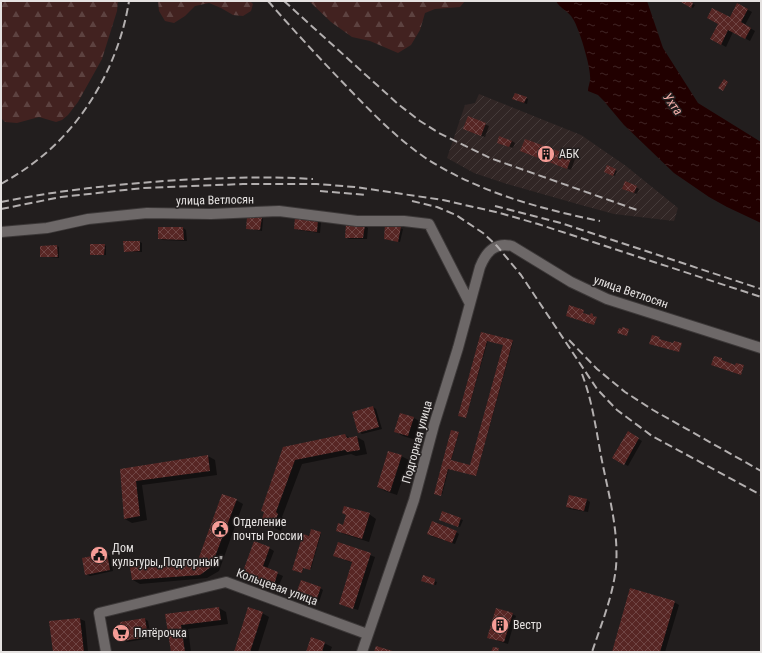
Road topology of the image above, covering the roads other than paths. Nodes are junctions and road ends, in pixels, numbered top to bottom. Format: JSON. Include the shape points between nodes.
{"nodes":[{"id":1,"x":1,"y":232,"type":"edge"},
{"id":2,"x":501,"y":245,"type":"joint"},
{"id":3,"x":470,"y":304,"type":"junction"},
{"id":4,"x":761,"y":348,"type":"edge"},
{"id":5,"x":367,"y":634,"type":"junction"},
{"id":6,"x":106,"y":652,"type":"edge"},
{"id":7,"x":362,"y":652,"type":"edge"}],
"edges":[{"from":1,"to":3,"type":"street","name":"улица Ветлосян","via":[[147,213],[279,211],[357,221],[429,224]]},
{"from":2,"to":3,"type":"street","name":"Подгорная улица","via":[[490,250],[485,257]]},
{"from":2,"to":4,"type":"street","name":"улица Ветлосян","via":[[516,248],[571,282],[607,299]]},
{"from":3,"to":5,"type":"street","name":"Подгорная улица","via":[[414,500]]},
{"from":5,"to":6,"type":"street","name":"Кольцевая улица","via":[[226,582],[99,613]]},
{"from":5,"to":7,"type":"street","name":"Подгорная улица"}]}
